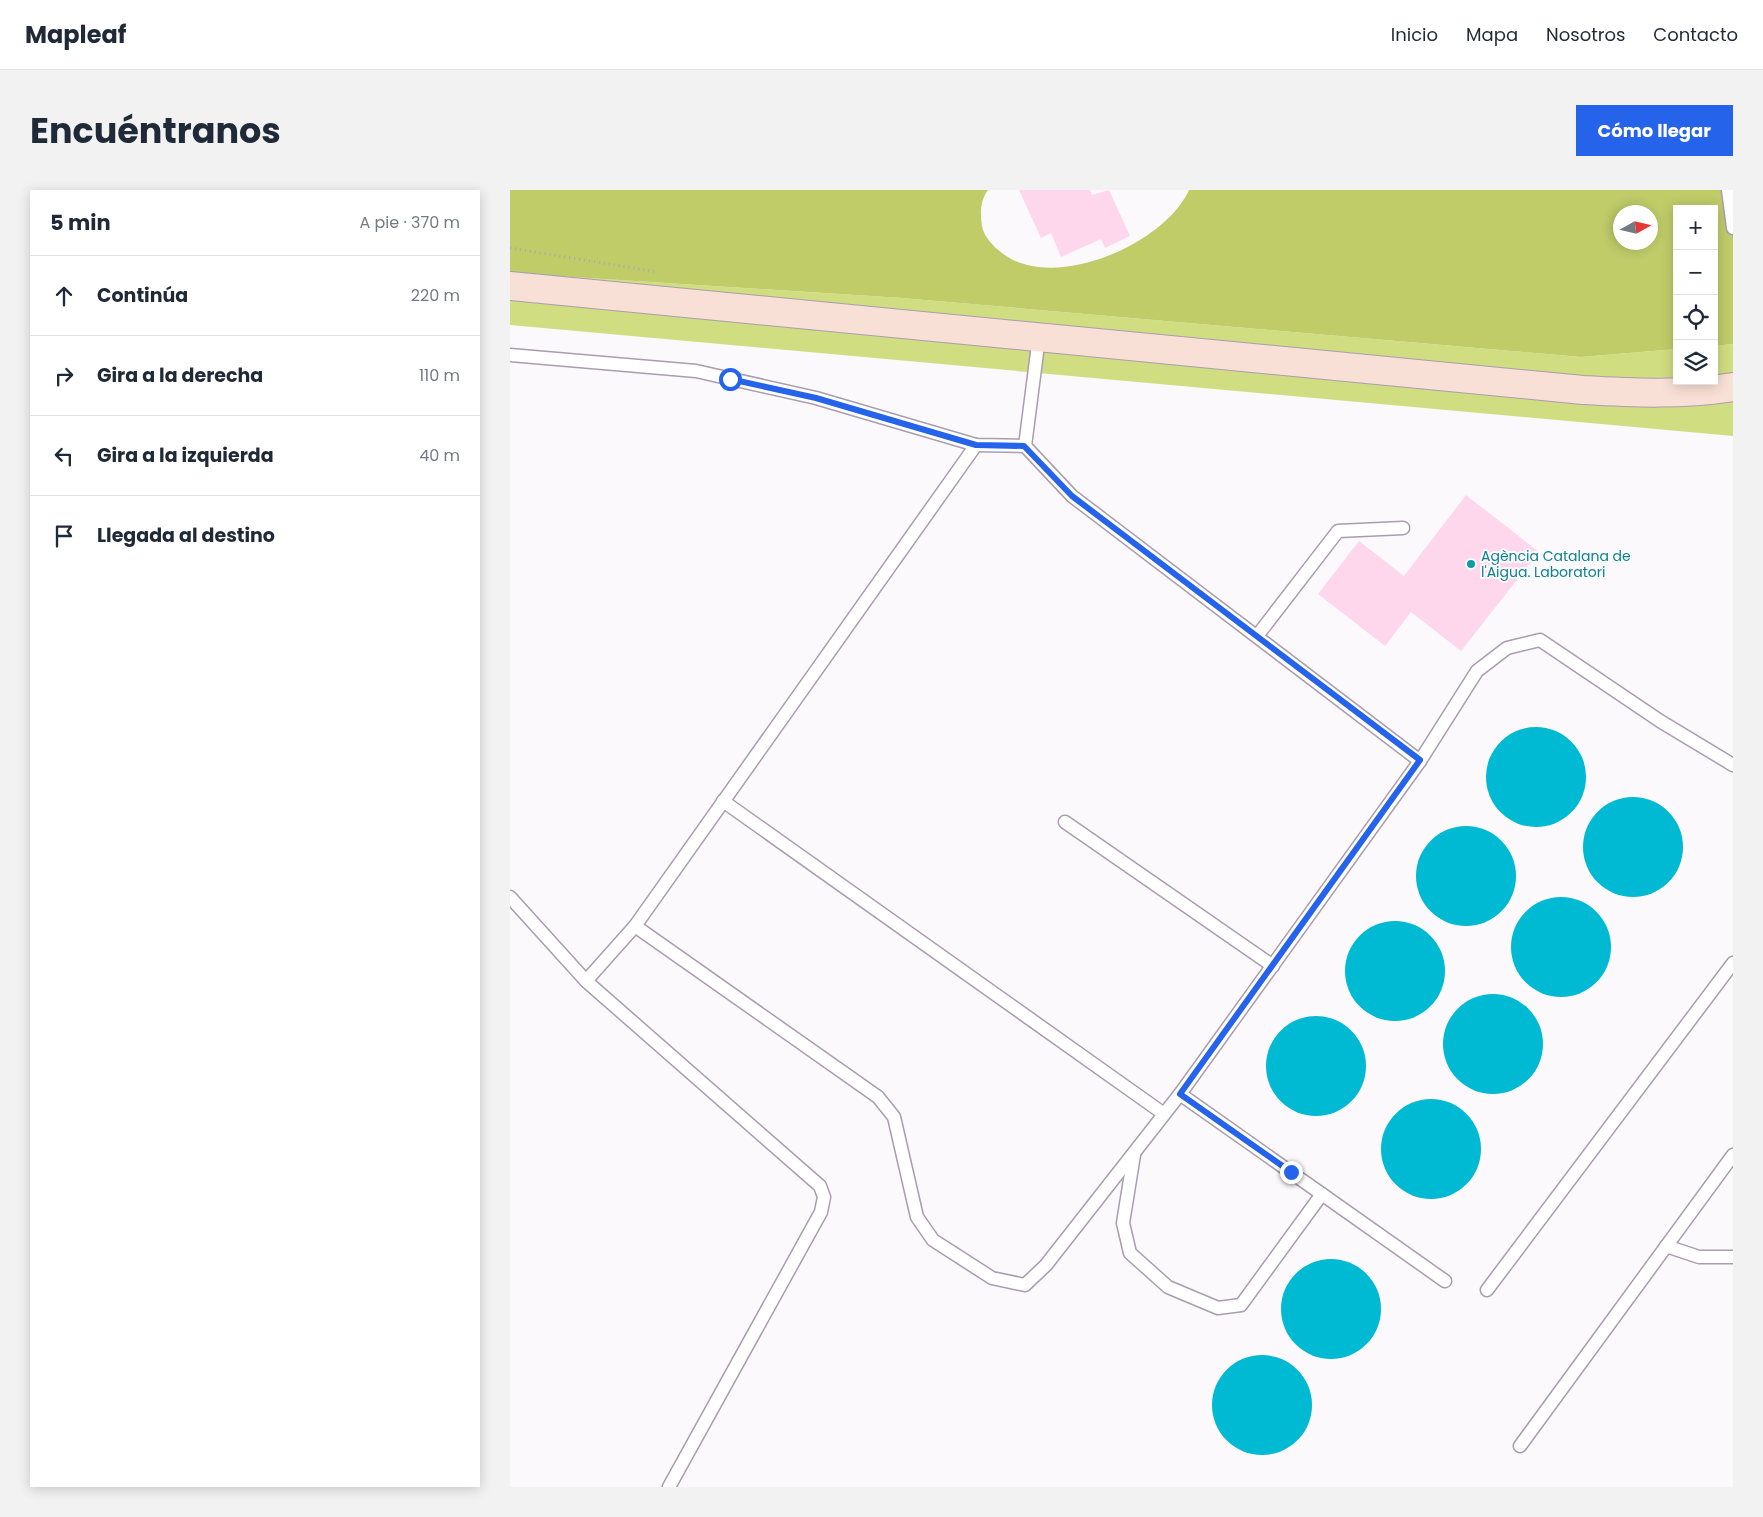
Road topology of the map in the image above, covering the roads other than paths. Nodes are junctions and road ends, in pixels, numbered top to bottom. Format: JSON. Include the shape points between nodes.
{"nodes":[{"id":1,"x":1728,"y":190,"type":"edge"},
{"id":2,"x":1733,"y":228,"type":"edge"},
{"id":3,"x":510,"y":286,"type":"edge"},
{"id":4,"x":1039,"y":337,"type":"junction"},
{"id":5,"x":510,"y":355,"type":"edge"},
{"id":6,"x":1733,"y":387,"type":"edge"},
{"id":7,"x":976,"y":445,"type":"junction"},
{"id":8,"x":1024,"y":446,"type":"junction"},
{"id":9,"x":1403,"y":528,"type":"dead end"},
{"id":10,"x":1257,"y":636,"type":"junction"},
{"id":11,"x":1420,"y":760,"type":"junction"},
{"id":12,"x":1733,"y":765,"type":"edge"},
{"id":13,"x":723,"y":801,"type":"junction"},
{"id":14,"x":1065,"y":822,"type":"dead end"},
{"id":15,"x":510,"y":897,"type":"edge"},
{"id":16,"x":635,"y":926,"type":"junction"},
{"id":17,"x":1733,"y":963,"type":"edge"},
{"id":18,"x":1273,"y":966,"type":"junction"},
{"id":19,"x":586,"y":981,"type":"junction"},
{"id":20,"x":1180,"y":1094,"type":"junction"},
{"id":21,"x":1164,"y":1114,"type":"junction"},
{"id":22,"x":1134,"y":1152,"type":"junction"},
{"id":23,"x":1733,"y":1155,"type":"edge"},
{"id":24,"x":1322,"y":1194,"type":"junction"},
{"id":25,"x":1666,"y":1246,"type":"junction"},
{"id":26,"x":1733,"y":1257,"type":"edge"},
{"id":27,"x":1445,"y":1281,"type":"dead end"},
{"id":28,"x":1487,"y":1290,"type":"dead end"},
{"id":29,"x":1520,"y":1446,"type":"dead end"},
{"id":30,"x":669,"y":1487,"type":"edge"}],
"edges":[{"from":1,"to":2,"type":"lane"},
{"from":3,"to":4,"type":"street"},
{"from":4,"to":6,"type":"street","via":[[1583,390],[1644,394],[1692,393]]},
{"from":4,"to":8,"type":"lane"},
{"from":5,"to":7,"type":"lane","via":[[696,372],[816,398]]},
{"from":7,"to":8,"type":"lane"},
{"from":7,"to":13,"type":"lane"},
{"from":8,"to":10,"type":"lane","via":[[1072,496]]},
{"from":9,"to":10,"type":"lane","via":[[1338,531]]},
{"from":10,"to":11,"type":"lane"},
{"from":11,"to":12,"type":"lane","via":[[1477,671],[1507,648],[1540,640],[1660,721]]},
{"from":11,"to":18,"type":"lane"},
{"from":13,"to":16,"type":"lane"},
{"from":13,"to":21,"type":"lane"},
{"from":14,"to":18,"type":"lane"},
{"from":15,"to":19,"type":"lane"},
{"from":16,"to":19,"type":"lane"},
{"from":16,"to":22,"type":"lane","via":[[878,1097],[894,1117],[917,1217],[933,1240],[992,1278],[1025,1285],[1046,1265]]},
{"from":17,"to":28,"type":"lane"},
{"from":18,"to":20,"type":"lane"},
{"from":19,"to":30,"type":"lane","via":[[820,1186],[824,1198],[821,1212]]},
{"from":20,"to":21,"type":"lane"},
{"from":20,"to":24,"type":"lane"},
{"from":21,"to":22,"type":"lane"},
{"from":22,"to":24,"type":"lane","via":[[1123,1223],[1130,1253],[1168,1287],[1218,1308],[1240,1305]]},
{"from":23,"to":25,"type":"lane"},
{"from":24,"to":27,"type":"lane"},
{"from":25,"to":26,"type":"lane","via":[[1699,1257]]},
{"from":25,"to":29,"type":"lane"}]}
